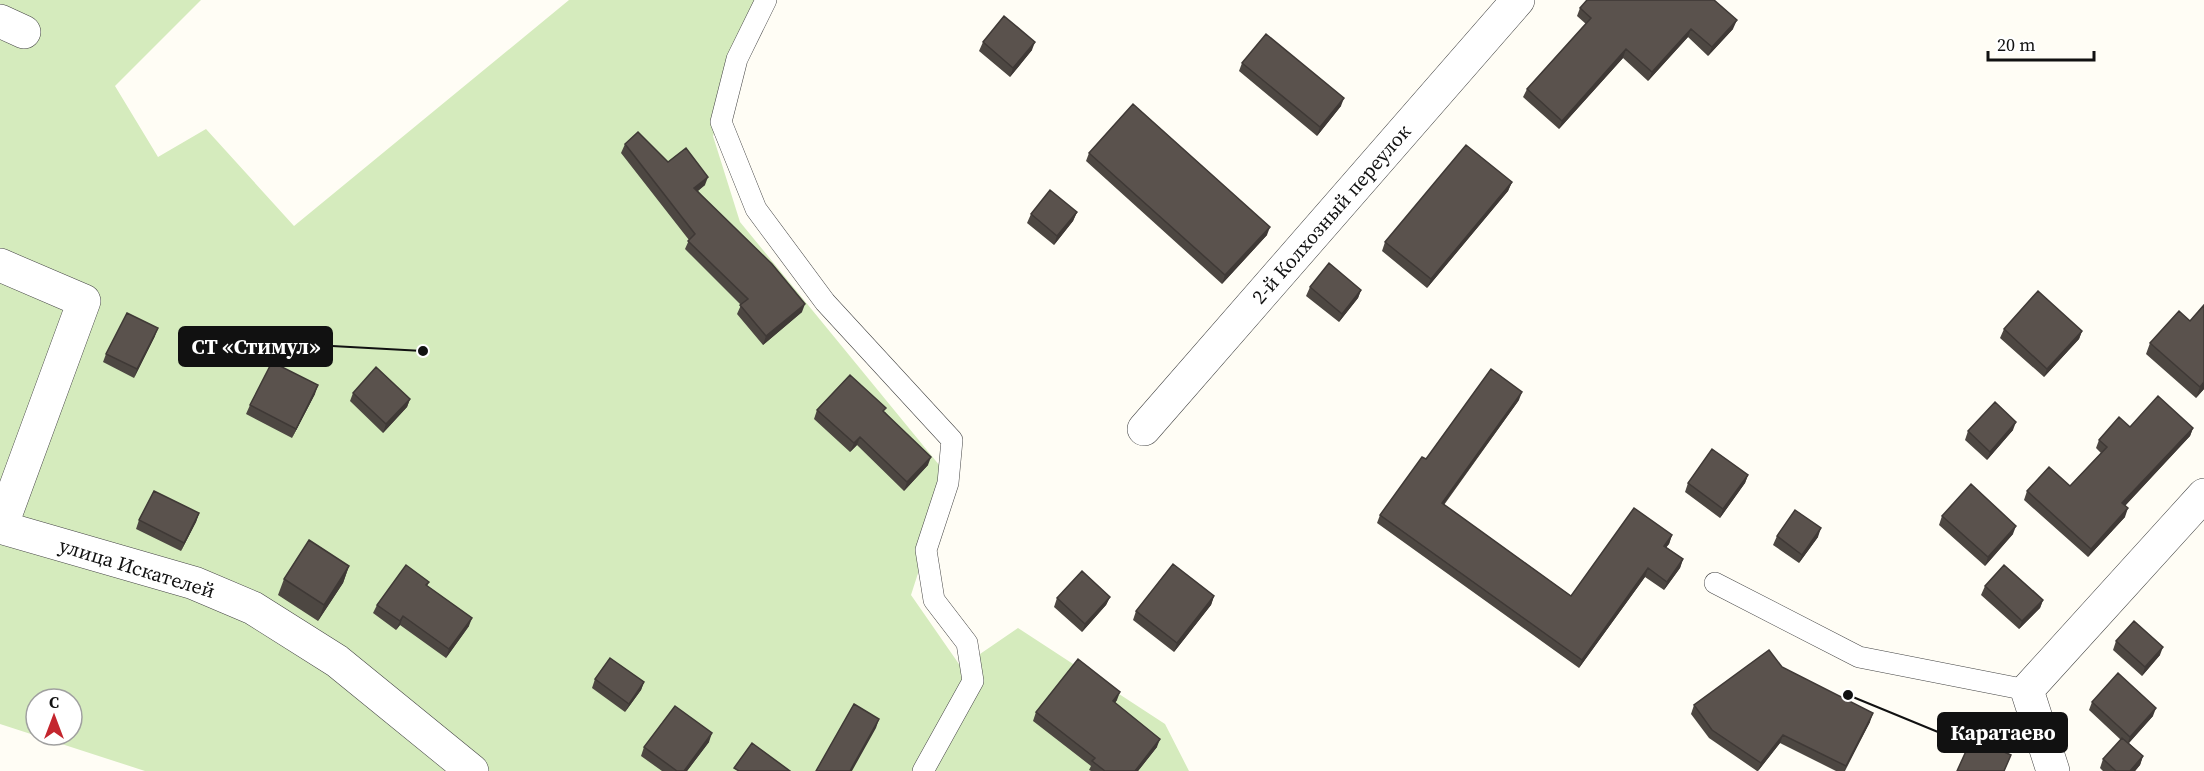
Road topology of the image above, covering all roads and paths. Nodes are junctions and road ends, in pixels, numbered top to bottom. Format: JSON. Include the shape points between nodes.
{"nodes":[{"id":1,"x":766,"y":0,"type":"edge"},
{"id":2,"x":1518,"y":0,"type":"edge"},
{"id":3,"x":0,"y":265,"type":"edge"},
{"id":4,"x":1144,"y":429,"type":"dead end"},
{"id":5,"x":2204,"y":495,"type":"edge"},
{"id":6,"x":0,"y":527,"type":"edge"},
{"id":7,"x":1715,"y":583,"type":"dead end"},
{"id":8,"x":2027,"y":690,"type":"junction"},
{"id":9,"x":472,"y":771,"type":"edge"},
{"id":10,"x":923,"y":771,"type":"edge"},
{"id":11,"x":2053,"y":771,"type":"edge"}],
"edges":[{"from":1,"to":10,"type":"lane","via":[[737,59],[722,122],[756,209],[825,302],[952,440],[948,483],[926,550],[933,600],[967,643],[973,681]]},
{"from":2,"to":4,"type":"street","name":"2-й Колхозный переулок"},
{"from":3,"to":6,"type":"street","via":[[84,301]]},
{"from":5,"to":8,"type":"street"},
{"from":6,"to":9,"type":"street","name":"улица Искателей","via":[[194,583],[252,608],[337,661]]},
{"from":7,"to":8,"type":"lane","via":[[1859,657]]},
{"from":8,"to":11,"type":"street"}]}
